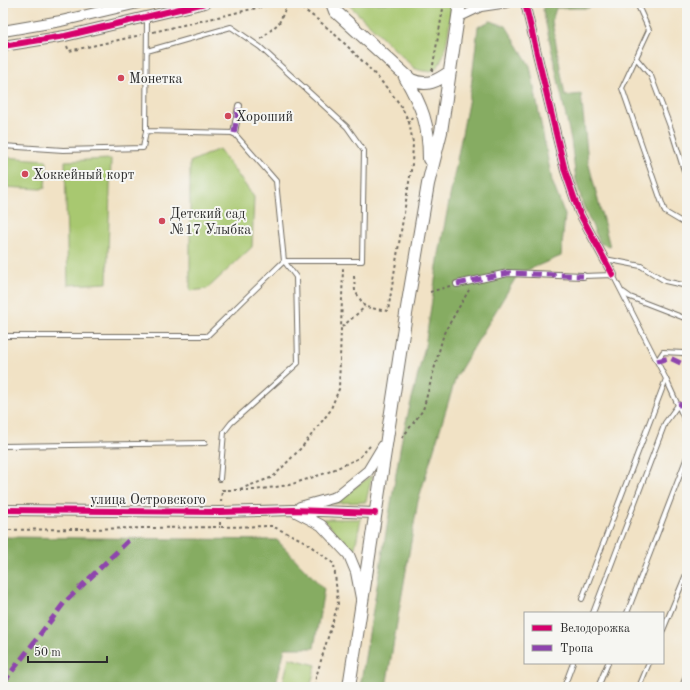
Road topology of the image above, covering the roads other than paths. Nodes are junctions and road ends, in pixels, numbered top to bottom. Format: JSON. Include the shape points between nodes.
{"nodes":[{"id":1,"x":138,"y":3,"type":"edge"},
{"id":2,"x":206,"y":3,"type":"edge"},
{"id":3,"x":460,"y":3,"type":"edge"},
{"id":4,"x":508,"y":3,"type":"edge"},
{"id":5,"x":525,"y":3,"type":"edge"},
{"id":6,"x":640,"y":3,"type":"edge"},
{"id":7,"x":331,"y":6,"type":"edge"},
{"id":8,"x":147,"y":17,"type":"junction"},
{"id":9,"x":458,"y":18,"type":"junction"},
{"id":10,"x":3,"y":31,"type":"edge"},
{"id":11,"x":3,"y":46,"type":"edge"},
{"id":12,"x":147,"y":51,"type":"junction"},
{"id":13,"x":636,"y":58,"type":"junction"},
{"id":14,"x":450,"y":72,"type":"junction"},
{"id":15,"x":404,"y":75,"type":"junction"},
{"id":16,"x":239,"y":106,"type":"dead end"},
{"id":17,"x":146,"y":131,"type":"junction"},
{"id":18,"x":234,"y":133,"type":"junction"},
{"id":19,"x":3,"y":146,"type":"edge"},
{"id":20,"x":687,"y":180,"type":"edge"},
{"id":21,"x":428,"y":184,"type":"junction"},
{"id":22,"x":687,"y":225,"type":"edge"},
{"id":23,"x":605,"y":259,"type":"junction"},
{"id":24,"x":284,"y":261,"type":"junction"},
{"id":25,"x":613,"y":275,"type":"junction"},
{"id":26,"x":583,"y":276,"type":"joint"},
{"id":27,"x":457,"y":284,"type":"road end"},
{"id":28,"x":687,"y":286,"type":"edge"},
{"id":29,"x":622,"y":291,"type":"junction"},
{"id":30,"x":687,"y":318,"type":"edge"},
{"id":31,"x":3,"y":336,"type":"edge"},
{"id":32,"x":687,"y":355,"type":"edge"},
{"id":33,"x":657,"y":361,"type":"junction"},
{"id":34,"x":666,"y":379,"type":"junction"},
{"id":35,"x":678,"y":404,"type":"junction"},
{"id":36,"x":687,"y":425,"type":"edge"},
{"id":37,"x":386,"y":440,"type":"junction"},
{"id":38,"x":205,"y":443,"type":"dead end"},
{"id":39,"x":3,"y":446,"type":"edge"},
{"id":40,"x":687,"y":457,"type":"edge"},
{"id":41,"x":220,"y":479,"type":"dead end"},
{"id":42,"x":3,"y":510,"type":"edge"},
{"id":43,"x":293,"y":510,"type":"junction"},
{"id":44,"x":375,"y":513,"type":"junction"},
{"id":45,"x":687,"y":572,"type":"edge"},
{"id":46,"x":582,"y":599,"type":"dead end"},
{"id":47,"x":361,"y":602,"type":"junction"},
{"id":48,"x":593,"y":612,"type":"edge"},
{"id":49,"x":627,"y":612,"type":"edge"},
{"id":50,"x":664,"y":628,"type":"edge"},
{"id":51,"x":573,"y":664,"type":"edge"},
{"id":52,"x":608,"y":664,"type":"edge"},
{"id":53,"x":649,"y":664,"type":"edge"},
{"id":54,"x":687,"y":673,"type":"edge"},
{"id":55,"x":349,"y":687,"type":"edge"},
{"id":56,"x":564,"y":687,"type":"edge"},
{"id":57,"x":598,"y":687,"type":"edge"},
{"id":58,"x":639,"y":687,"type":"edge"},
{"id":59,"x":682,"y":687,"type":"edge"}],
"edges":[{"from":1,"to":10,"type":"street"},
{"from":2,"to":8,"type":"street"},
{"from":3,"to":9,"type":"main road"},
{"from":4,"to":9,"type":"street","via":[[481,7]]},
{"from":5,"to":23,"type":"street","via":[[565,172],[579,212]]},
{"from":6,"to":13,"type":"lane","via":[[639,8],[648,30]]},
{"from":7,"to":15,"type":"main road"},
{"from":8,"to":11,"type":"street","via":[[65,36]]},
{"from":8,"to":12,"type":"lane"},
{"from":9,"to":14,"type":"main road"},
{"from":12,"to":17,"type":"lane"},
{"from":12,"to":24,"type":"lane","via":[[230,27],[256,44],[347,127],[364,151],[362,261]]},
{"from":13,"to":20,"type":"lane","via":[[651,76]]},
{"from":13,"to":22,"type":"lane","via":[[622,88],[665,212]]},
{"from":14,"to":15,"type":"main road","via":[[438,81],[430,83],[418,83]]},
{"from":14,"to":21,"type":"main road","via":[[441,132]]},
{"from":15,"to":21,"type":"main road","via":[[424,113],[429,142]]},
{"from":16,"to":18,"type":"street"},
{"from":17,"to":18,"type":"lane"},
{"from":17,"to":19,"type":"lane","via":[[143,148],[63,150]]},
{"from":18,"to":24,"type":"lane","via":[[276,181]]},
{"from":21,"to":37,"type":"main road"},
{"from":23,"to":25,"type":"street"},
{"from":23,"to":28,"type":"lane","via":[[641,266],[665,281]]},
{"from":24,"to":31,"type":"lane","via":[[207,336]]},
{"from":24,"to":41,"type":"lane","via":[[296,277],[298,363],[224,432]]},
{"from":25,"to":26,"type":"lane"},
{"from":25,"to":29,"type":"lane"},
{"from":26,"to":27,"type":"street","via":[[508,273]]},
{"from":29,"to":30,"type":"lane","via":[[630,297]]},
{"from":29,"to":33,"type":"lane"},
{"from":32,"to":33,"type":"lane","via":[[663,352]]},
{"from":33,"to":34,"type":"lane"},
{"from":34,"to":35,"type":"lane"},
{"from":34,"to":46,"type":"lane"},
{"from":35,"to":36,"type":"lane"},
{"from":35,"to":48,"type":"lane","via":[[665,423]]},
{"from":37,"to":43,"type":"street","via":[[368,472],[336,497]]},
{"from":37,"to":44,"type":"main road"},
{"from":38,"to":39,"type":"lane"},
{"from":40,"to":49,"type":"lane"},
{"from":42,"to":43,"type":"street","name":"улица Островского"},
{"from":43,"to":44,"type":"street"},
{"from":43,"to":47,"type":"street","via":[[321,525],[348,555],[356,572]]},
{"from":44,"to":47,"type":"main road"},
{"from":45,"to":50,"type":"lane"},
{"from":47,"to":55,"type":"main road"},
{"from":51,"to":56,"type":"lane"},
{"from":52,"to":57,"type":"lane"},
{"from":53,"to":58,"type":"lane"},
{"from":54,"to":59,"type":"lane"}]}
